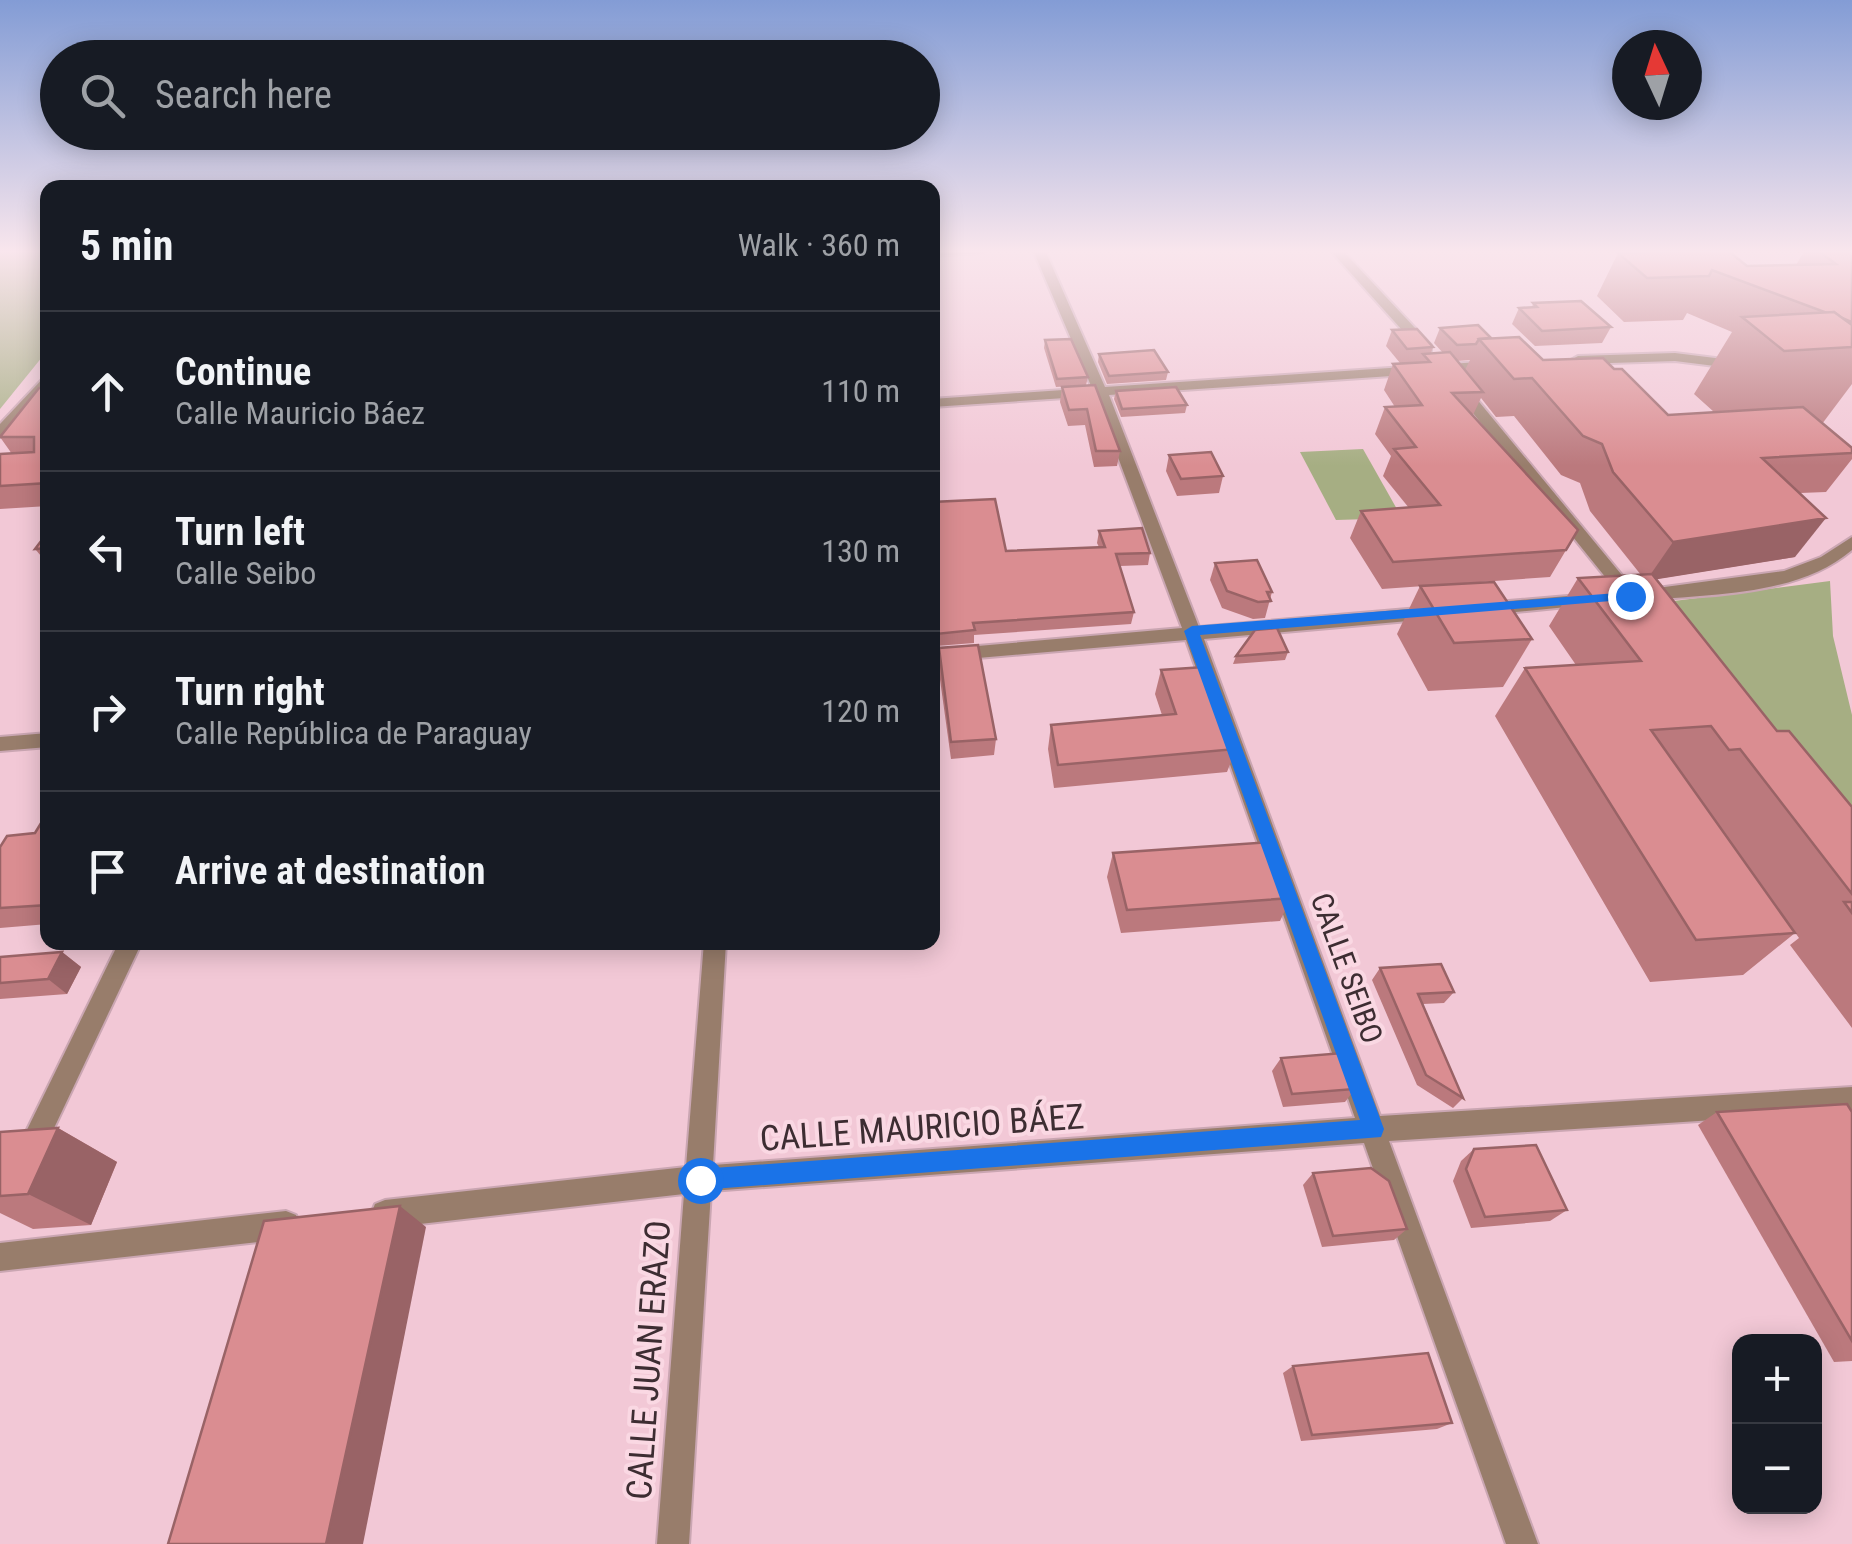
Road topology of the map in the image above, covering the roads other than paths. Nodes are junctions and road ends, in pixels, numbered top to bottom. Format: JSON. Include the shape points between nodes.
{"nodes":[{"id":1,"x":1070,"y":322,"type":"edge"},
{"id":2,"x":1402,"y":322,"type":"edge"},
{"id":3,"x":1562,"y":361,"type":"edge"},
{"id":4,"x":1503,"y":364,"type":"edge"},
{"id":5,"x":1746,"y":366,"type":"dead end"},
{"id":6,"x":1443,"y":367,"type":"junction"},
{"id":7,"x":40,"y":386,"type":"edge"},
{"id":8,"x":1100,"y":391,"type":"junction"},
{"id":9,"x":940,"y":403,"type":"edge"},
{"id":10,"x":0,"y":433,"type":"edge"},
{"id":11,"x":1852,"y":542,"type":"edge"},
{"id":12,"x":1635,"y":603,"type":"junction"},
{"id":13,"x":1467,"y":610,"type":"edge"},
{"id":14,"x":1448,"y":612,"type":"edge"},
{"id":15,"x":1192,"y":631,"type":"junction"},
{"id":16,"x":940,"y":655,"type":"edge"},
{"id":17,"x":40,"y":741,"type":"edge"},
{"id":18,"x":0,"y":744,"type":"edge"},
{"id":19,"x":127,"y":950,"type":"edge"},
{"id":20,"x":714,"y":950,"type":"edge"},
{"id":21,"x":1852,"y":1099,"type":"edge"},
{"id":22,"x":1374,"y":1129,"type":"junction"},
{"id":23,"x":16,"y":1179,"type":"edge"},
{"id":24,"x":700,"y":1180,"type":"junction"},
{"id":25,"x":350,"y":1218,"type":"edge"},
{"id":26,"x":311,"y":1222,"type":"edge"},
{"id":27,"x":0,"y":1257,"type":"edge"},
{"id":28,"x":674,"y":1544,"type":"edge"},
{"id":29,"x":1522,"y":1544,"type":"edge"}],
"edges":[{"from":1,"to":8,"type":"street","name":"CALLE SEIBO"},
{"from":2,"to":6,"type":"street"},
{"from":3,"to":5,"type":"street","via":[[1675,357]]},
{"from":4,"to":6,"type":"street"},
{"from":6,"to":8,"type":"street"},
{"from":6,"to":12,"type":"street"},
{"from":7,"to":10,"type":"street"},
{"from":8,"to":9,"type":"street"},
{"from":8,"to":15,"type":"street","name":"CALLE SEIBO"},
{"from":11,"to":12,"type":"street","via":[[1826,562],[1777,576]]},
{"from":12,"to":13,"type":"street"},
{"from":14,"to":15,"type":"street"},
{"from":15,"to":16,"type":"street"},
{"from":15,"to":22,"type":"street","name":"CALLE SEIBO"},
{"from":17,"to":18,"type":"street"},
{"from":19,"to":23,"type":"street"},
{"from":20,"to":24,"type":"street","name":"CALLE JUAN ERAZO"},
{"from":21,"to":22,"type":"street","name":"CALLE MAURICIO BÁEZ"},
{"from":22,"to":24,"type":"street","name":"CALLE MAURICIO BÁEZ"},
{"from":22,"to":29,"type":"street","name":"CALLE SEIBO"},
{"from":24,"to":25,"type":"street","name":"CALLE MAURICIO BÁEZ"},
{"from":24,"to":28,"type":"street","name":"CALLE JUAN ERAZO"},
{"from":26,"to":27,"type":"street"}]}
